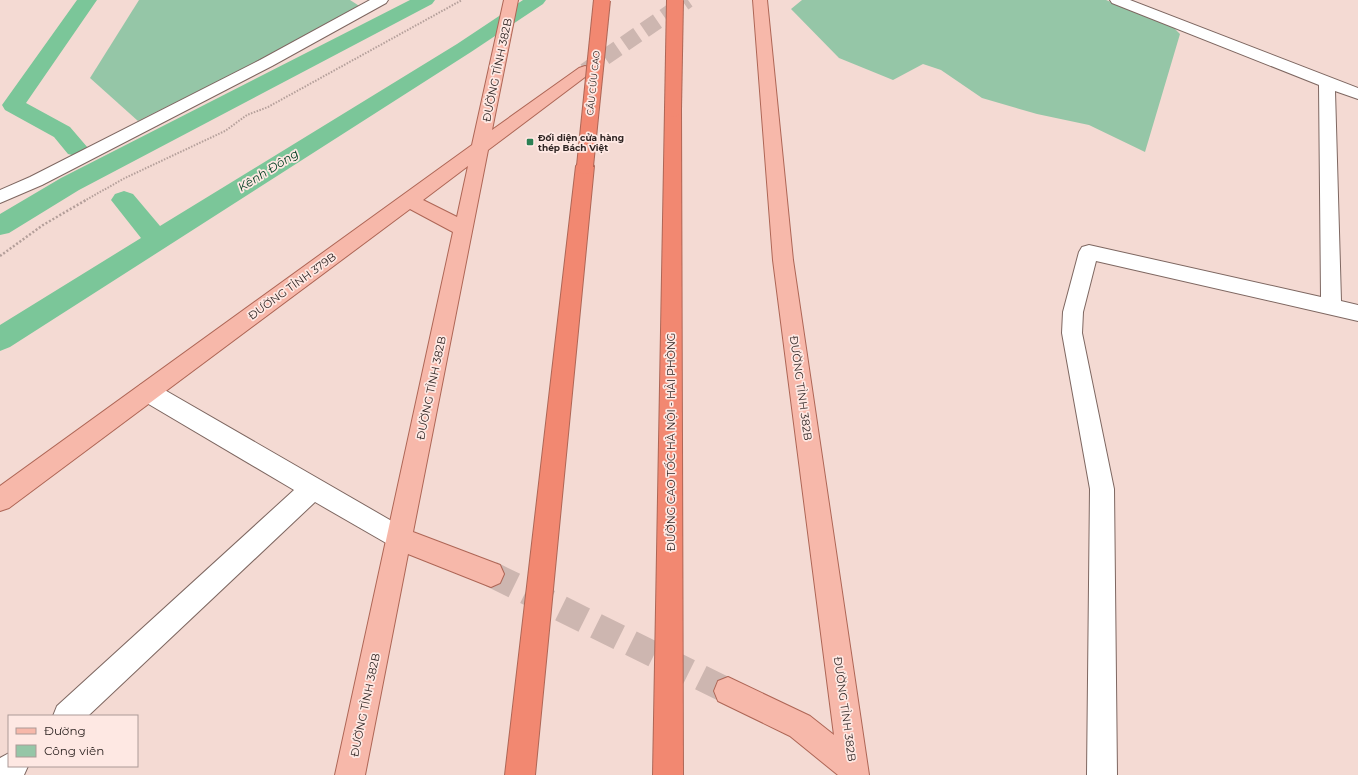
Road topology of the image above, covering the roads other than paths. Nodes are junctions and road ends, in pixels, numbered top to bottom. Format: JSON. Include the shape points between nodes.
{"nodes":[{"id":1,"x":382,"y":0,"type":"edge"},
{"id":2,"x":511,"y":0,"type":"edge"},
{"id":3,"x":602,"y":0,"type":"edge"},
{"id":4,"x":675,"y":0,"type":"edge"},
{"id":5,"x":760,"y":0,"type":"edge"},
{"id":6,"x":1117,"y":0,"type":"edge"},
{"id":7,"x":585,"y":71,"type":"tunnel mouth"},
{"id":8,"x":1327,"y":82,"type":"junction"},
{"id":9,"x":1358,"y":94,"type":"edge"},
{"id":10,"x":482,"y":147,"type":"junction"},
{"id":11,"x":0,"y":198,"type":"edge"},
{"id":12,"x":408,"y":200,"type":"junction"},
{"id":13,"x":464,"y":229,"type":"junction"},
{"id":14,"x":1331,"y":306,"type":"junction"},
{"id":15,"x":1358,"y":313,"type":"edge"},
{"id":16,"x":148,"y":392,"type":"junction"},
{"id":17,"x":313,"y":488,"type":"junction"},
{"id":18,"x":0,"y":500,"type":"edge"},
{"id":19,"x":400,"y":539,"type":"junction"},
{"id":20,"x":491,"y":574,"type":"tunnel mouth"},
{"id":21,"x":728,"y":691,"type":"tunnel mouth"},
{"id":22,"x":68,"y":715,"type":"edge"},
{"id":23,"x":12,"y":767,"type":"edge"},
{"id":24,"x":857,"y":773,"type":"edge"},
{"id":25,"x":3,"y":775,"type":"edge"},
{"id":26,"x":350,"y":775,"type":"edge"},
{"id":27,"x":520,"y":775,"type":"edge"},
{"id":28,"x":668,"y":775,"type":"edge"},
{"id":29,"x":1102,"y":775,"type":"edge"}],
"edges":[{"from":1,"to":11,"type":"street","via":[[245,74]]},
{"from":2,"to":10,"type":"main road","name":"ĐƯỜNG TỈNH 382B"},
{"from":3,"to":27,"type":"highway","name":"CẦU CỬU CAO","bridge":true},
{"from":4,"to":28,"type":"highway","name":"ĐƯỜNG CAO TỐC HÀ NỘI - HẢI PHÒNG","bridge":true},
{"from":5,"to":24,"type":"main road","name":"ĐƯỜNG TỈNH 382B","via":[[783,260]]},
{"from":6,"to":8,"type":"street"},
{"from":7,"to":10,"type":"main road","name":"ĐƯỜNG TỈNH 379B"},
{"from":8,"to":9,"type":"street"},
{"from":8,"to":14,"type":"street"},
{"from":10,"to":12,"type":"main road","name":"ĐƯỜNG TỈNH 379B"},
{"from":10,"to":13,"type":"main road","name":"ĐƯỜNG TỈNH 382B"},
{"from":12,"to":13,"type":"main road"},
{"from":12,"to":16,"type":"main road","name":"ĐƯỜNG TỈNH 379B"},
{"from":13,"to":19,"type":"main road","name":"ĐƯỜNG TỈNH 382B"},
{"from":14,"to":15,"type":"street"},
{"from":14,"to":29,"type":"street","via":[[1089,252],[1073,312],[1072,334],[1102,489]]},
{"from":16,"to":17,"type":"street"},
{"from":16,"to":18,"type":"main road","name":"ĐƯỜNG TỈNH 379B"},
{"from":17,"to":19,"type":"street"},
{"from":17,"to":22,"type":"street"},
{"from":19,"to":20,"type":"main road"},
{"from":19,"to":26,"type":"main road","name":"ĐƯỜNG TỈNH 382B"},
{"from":21,"to":24,"type":"main road","via":[[800,726]]},
{"from":23,"to":25,"type":"street"}]}
